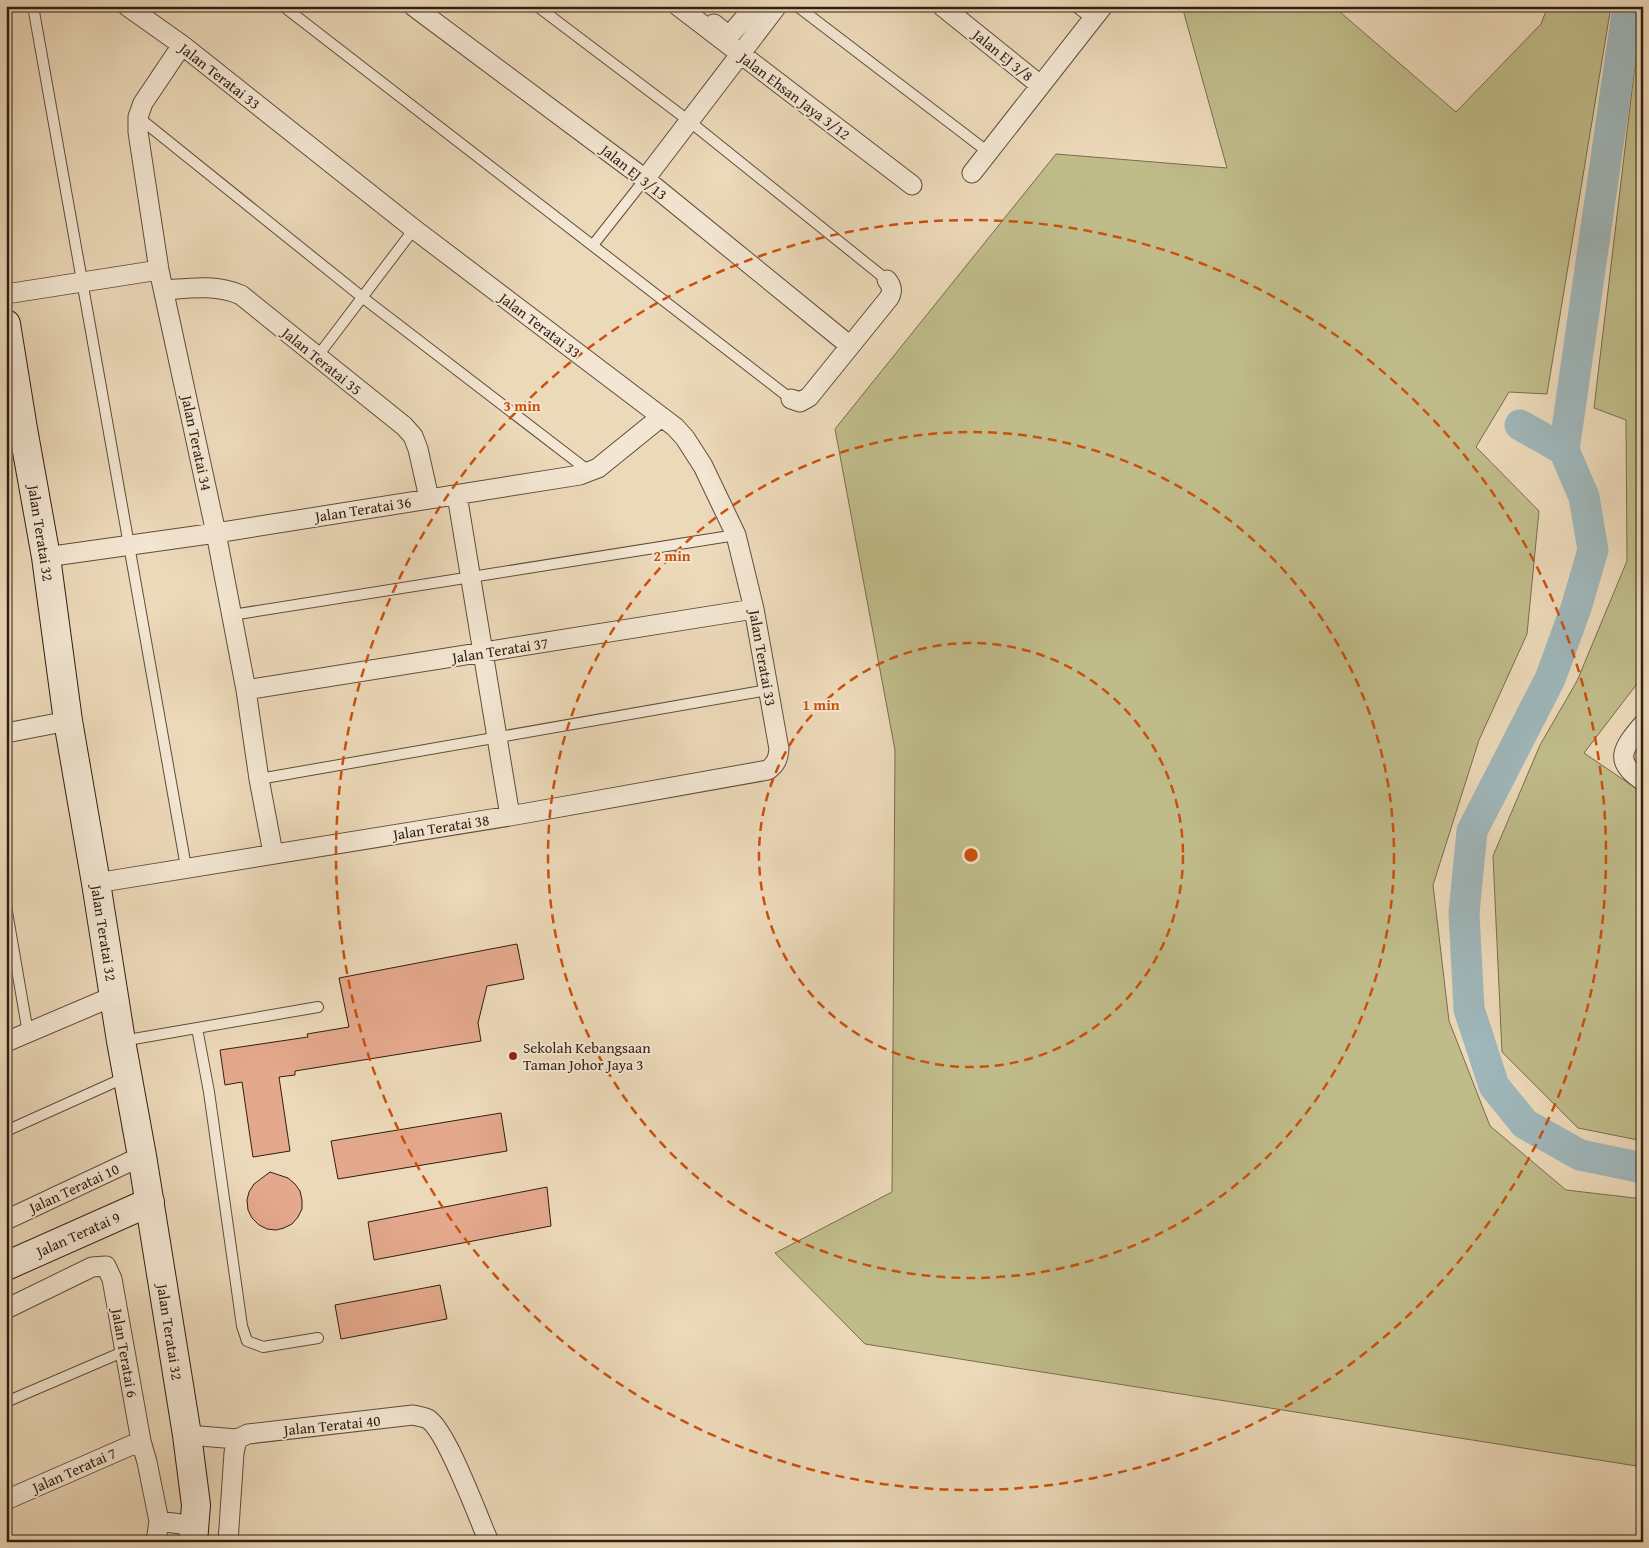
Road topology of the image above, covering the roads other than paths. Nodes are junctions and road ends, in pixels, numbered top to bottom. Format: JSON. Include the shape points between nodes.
{"nodes":[{"id":1,"x":33,"y":6,"type":"edge"},
{"id":2,"x":127,"y":6,"type":"edge"},
{"id":3,"x":283,"y":6,"type":"edge"},
{"id":4,"x":413,"y":6,"type":"edge"},
{"id":5,"x":537,"y":6,"type":"edge"},
{"id":6,"x":678,"y":6,"type":"edge"},
{"id":7,"x":691,"y":6,"type":"edge"},
{"id":8,"x":755,"y":6,"type":"edge"},
{"id":9,"x":777,"y":6,"type":"edge"},
{"id":10,"x":797,"y":6,"type":"edge"},
{"id":11,"x":942,"y":6,"type":"edge"},
{"id":12,"x":1075,"y":6,"type":"edge"},
{"id":13,"x":1097,"y":13,"type":"edge"},
{"id":14,"x":182,"y":45,"type":"junction"},
{"id":15,"x":741,"y":54,"type":"junction"},
{"id":16,"x":1040,"y":85,"type":"junction"},
{"id":17,"x":138,"y":117,"type":"junction"},
{"id":18,"x":689,"y":121,"type":"junction"},
{"id":19,"x":988,"y":152,"type":"junction"},
{"id":20,"x":972,"y":173,"type":"dead end"},
{"id":21,"x":645,"y":179,"type":"junction"},
{"id":22,"x":912,"y":185,"type":"dead end"},
{"id":23,"x":414,"y":229,"type":"junction"},
{"id":24,"x":592,"y":245,"type":"junction"},
{"id":25,"x":159,"y":270,"type":"junction"},
{"id":26,"x":887,"y":280,"type":"joint"},
{"id":27,"x":81,"y":282,"type":"junction"},
{"id":28,"x":164,"y":290,"type":"junction"},
{"id":29,"x":6,"y":294,"type":"edge"},
{"id":30,"x":362,"y":297,"type":"junction"},
{"id":31,"x":6,"y":324,"type":"edge"},
{"id":32,"x":850,"y":345,"type":"junction"},
{"id":33,"x":317,"y":357,"type":"junction"},
{"id":34,"x":791,"y":400,"type":"joint"},
{"id":35,"x":661,"y":417,"type":"junction"},
{"id":36,"x":14,"y":430,"type":"edge"},
{"id":37,"x":590,"y":472,"type":"junction"},
{"id":38,"x":457,"y":495,"type":"junction"},
{"id":39,"x":429,"y":498,"type":"junction"},
{"id":40,"x":216,"y":532,"type":"junction"},
{"id":41,"x":736,"y":535,"type":"junction"},
{"id":42,"x":130,"y":545,"type":"junction"},
{"id":43,"x":46,"y":557,"type":"junction"},
{"id":44,"x":471,"y":577,"type":"junction"},
{"id":45,"x":754,"y":609,"type":"junction"},
{"id":46,"x":232,"y":615,"type":"junction"},
{"id":47,"x":483,"y":653,"type":"junction"},
{"id":48,"x":246,"y":690,"type":"junction"},
{"id":49,"x":768,"y":690,"type":"junction"},
{"id":50,"x":68,"y":721,"type":"junction"},
{"id":51,"x":1643,"y":724,"type":"edge"},
{"id":52,"x":6,"y":733,"type":"edge"},
{"id":53,"x":497,"y":737,"type":"junction"},
{"id":54,"x":778,"y":758,"type":"joint"},
{"id":55,"x":259,"y":779,"type":"junction"},
{"id":56,"x":1643,"y":781,"type":"edge"},
{"id":57,"x":510,"y":816,"type":"junction"},
{"id":58,"x":273,"y":853,"type":"junction"},
{"id":59,"x":186,"y":867,"type":"junction"},
{"id":60,"x":96,"y":882,"type":"junction"},
{"id":61,"x":6,"y":906,"type":"edge"},
{"id":62,"x":114,"y":996,"type":"junction"},
{"id":63,"x":318,"y":1007,"type":"dead end"},
{"id":64,"x":197,"y":1028,"type":"junction"},
{"id":65,"x":28,"y":1033,"type":"junction"},
{"id":66,"x":121,"y":1041,"type":"junction"},
{"id":67,"x":6,"y":1042,"type":"edge"},
{"id":68,"x":128,"y":1076,"type":"junction"},
{"id":69,"x":6,"y":1131,"type":"edge"},
{"id":70,"x":142,"y":1156,"type":"junction"},
{"id":71,"x":150,"y":1202,"type":"junction"},
{"id":72,"x":6,"y":1220,"type":"edge"},
{"id":73,"x":6,"y":1266,"type":"edge"},
{"id":74,"x":6,"y":1309,"type":"edge"},
{"id":75,"x":318,"y":1338,"type":"dead end"},
{"id":76,"x":125,"y":1351,"type":"junction"},
{"id":77,"x":6,"y":1402,"type":"edge"},
{"id":78,"x":187,"y":1435,"type":"junction"},
{"id":79,"x":237,"y":1439,"type":"junction"},
{"id":80,"x":141,"y":1440,"type":"junction"},
{"id":81,"x":6,"y":1500,"type":"edge"},
{"id":82,"x":159,"y":1521,"type":"junction"},
{"id":83,"x":194,"y":1534,"type":"edge"},
{"id":84,"x":156,"y":1542,"type":"edge"},
{"id":85,"x":228,"y":1542,"type":"edge"},
{"id":86,"x":489,"y":1542,"type":"edge"}],
"edges":[{"from":1,"to":27,"type":"lane"},
{"from":2,"to":14,"type":"street","name":"Jalan Teratai 33"},
{"from":3,"to":24,"type":"lane"},
{"from":4,"to":21,"type":"street","name":"Jalan EJ 3/13"},
{"from":5,"to":18,"type":"lane"},
{"from":6,"to":15,"type":"street","name":"Jalan Ehsan Jaya 3/12"},
{"from":7,"to":8,"type":"street","via":[[729,36]]},
{"from":9,"to":15,"type":"street"},
{"from":10,"to":19,"type":"lane"},
{"from":11,"to":16,"type":"street","name":"Jalan EJ 3/8"},
{"from":12,"to":13,"type":"lane"},
{"from":13,"to":16,"type":"street"},
{"from":14,"to":17,"type":"street","name":"Jalan Teratai 34","via":[[143,103]]},
{"from":14,"to":23,"type":"street","name":"Jalan Teratai 33"},
{"from":15,"to":18,"type":"street"},
{"from":15,"to":22,"type":"street","name":"Jalan Ehsan Jaya 3/12"},
{"from":16,"to":19,"type":"street"},
{"from":17,"to":25,"type":"street","name":"Jalan Teratai 34"},
{"from":17,"to":30,"type":"lane"},
{"from":18,"to":21,"type":"street"},
{"from":18,"to":26,"type":"lane"},
{"from":19,"to":20,"type":"street"},
{"from":21,"to":24,"type":"lane"},
{"from":21,"to":32,"type":"street","name":"Jalan EJ 3/13"},
{"from":23,"to":30,"type":"lane"},
{"from":23,"to":35,"type":"street","name":"Jalan Teratai 33"},
{"from":24,"to":34,"type":"lane"},
{"from":25,"to":27,"type":"street"},
{"from":25,"to":28,"type":"street","name":"Jalan Teratai 34"},
{"from":26,"to":32,"type":"street","via":[[891,294]]},
{"from":27,"to":29,"type":"street"},
{"from":27,"to":42,"type":"lane"},
{"from":28,"to":33,"type":"street","name":"Jalan Teratai 35","via":[[206,287],[241,295]]},
{"from":28,"to":40,"type":"street","name":"Jalan Teratai 34"},
{"from":30,"to":33,"type":"lane"},
{"from":30,"to":37,"type":"lane"},
{"from":31,"to":36,"type":"street","name":"Jalan Teratai 32"},
{"from":32,"to":34,"type":"street","via":[[809,397],[800,402]]},
{"from":33,"to":39,"type":"street","name":"Jalan Teratai 35","via":[[413,436]]},
{"from":35,"to":37,"type":"street","name":"Jalan Teratai 36"},
{"from":35,"to":41,"type":"street","name":"Jalan Teratai 33","via":[[685,438],[703,466]]},
{"from":36,"to":43,"type":"street","name":"Jalan Teratai 32"},
{"from":37,"to":38,"type":"street","name":"Jalan Teratai 36"},
{"from":38,"to":39,"type":"street","name":"Jalan Teratai 36"},
{"from":38,"to":44,"type":"street"},
{"from":39,"to":40,"type":"street","name":"Jalan Teratai 36"},
{"from":40,"to":42,"type":"street","name":"Jalan Teratai 36"},
{"from":40,"to":46,"type":"street","name":"Jalan Teratai 34"},
{"from":41,"to":44,"type":"lane"},
{"from":41,"to":45,"type":"street","name":"Jalan Teratai 33"},
{"from":42,"to":43,"type":"street","name":"Jalan Teratai 36"},
{"from":42,"to":59,"type":"lane"},
{"from":43,"to":50,"type":"street","name":"Jalan Teratai 32"},
{"from":44,"to":46,"type":"lane"},
{"from":44,"to":47,"type":"street"},
{"from":45,"to":47,"type":"street","name":"Jalan Teratai 37"},
{"from":45,"to":49,"type":"street","name":"Jalan Teratai 33"},
{"from":46,"to":48,"type":"street","name":"Jalan Teratai 34"},
{"from":47,"to":48,"type":"street","name":"Jalan Teratai 37"},
{"from":47,"to":53,"type":"street"},
{"from":48,"to":55,"type":"street","name":"Jalan Teratai 34"},
{"from":49,"to":53,"type":"lane"},
{"from":49,"to":54,"type":"street","name":"Jalan Teratai 33"},
{"from":50,"to":52,"type":"street"},
{"from":50,"to":60,"type":"street","name":"Jalan Teratai 32"},
{"from":51,"to":56,"type":"street","via":[[1628,743],[1624,756],[1627,769]]},
{"from":53,"to":55,"type":"lane"},
{"from":53,"to":57,"type":"street"},
{"from":54,"to":57,"type":"street","name":"Jalan Teratai 38","via":[[768,770]]},
{"from":55,"to":58,"type":"street","name":"Jalan Teratai 34"},
{"from":57,"to":58,"type":"street","name":"Jalan Teratai 38"},
{"from":58,"to":59,"type":"street","name":"Jalan Teratai 38"},
{"from":59,"to":60,"type":"street","name":"Jalan Teratai 38"},
{"from":60,"to":62,"type":"street","name":"Jalan Teratai 32"},
{"from":61,"to":65,"type":"lane"},
{"from":62,"to":65,"type":"street"},
{"from":62,"to":66,"type":"street","name":"Jalan Teratai 32"},
{"from":63,"to":64,"type":"lane"},
{"from":64,"to":66,"type":"lane"},
{"from":64,"to":75,"type":"lane","via":[[242,1326],[247,1341],[263,1347]]},
{"from":65,"to":67,"type":"street"},
{"from":66,"to":68,"type":"street","name":"Jalan Teratai 32"},
{"from":68,"to":69,"type":"lane"},
{"from":68,"to":70,"type":"street","name":"Jalan Teratai 32"},
{"from":70,"to":71,"type":"street","name":"Jalan Teratai 32"},
{"from":70,"to":72,"type":"street","name":"Jalan Teratai 10"},
{"from":71,"to":73,"type":"street","name":"Jalan Teratai 9"},
{"from":71,"to":78,"type":"street","name":"Jalan Teratai 32"},
{"from":74,"to":76,"type":"street","name":"Jalan Teratai 6","via":[[92,1267],[106,1266],[112,1279]]},
{"from":76,"to":77,"type":"lane"},
{"from":76,"to":80,"type":"street","name":"Jalan Teratai 6"},
{"from":78,"to":79,"type":"street","name":"Jalan Teratai 40"},
{"from":78,"to":83,"type":"street","name":"Jalan Teratai 32","via":[[196,1505]]},
{"from":79,"to":85,"type":"street"},
{"from":79,"to":86,"type":"street","name":"Jalan Teratai 40","via":[[248,1434],[413,1415],[428,1419],[439,1431],[457,1464]]},
{"from":80,"to":81,"type":"street","name":"Jalan Teratai 7"},
{"from":80,"to":82,"type":"street","name":"Jalan Teratai 6"},
{"from":82,"to":83,"type":"street"},
{"from":82,"to":84,"type":"street","name":"Jalan Teratai 6"}]}
